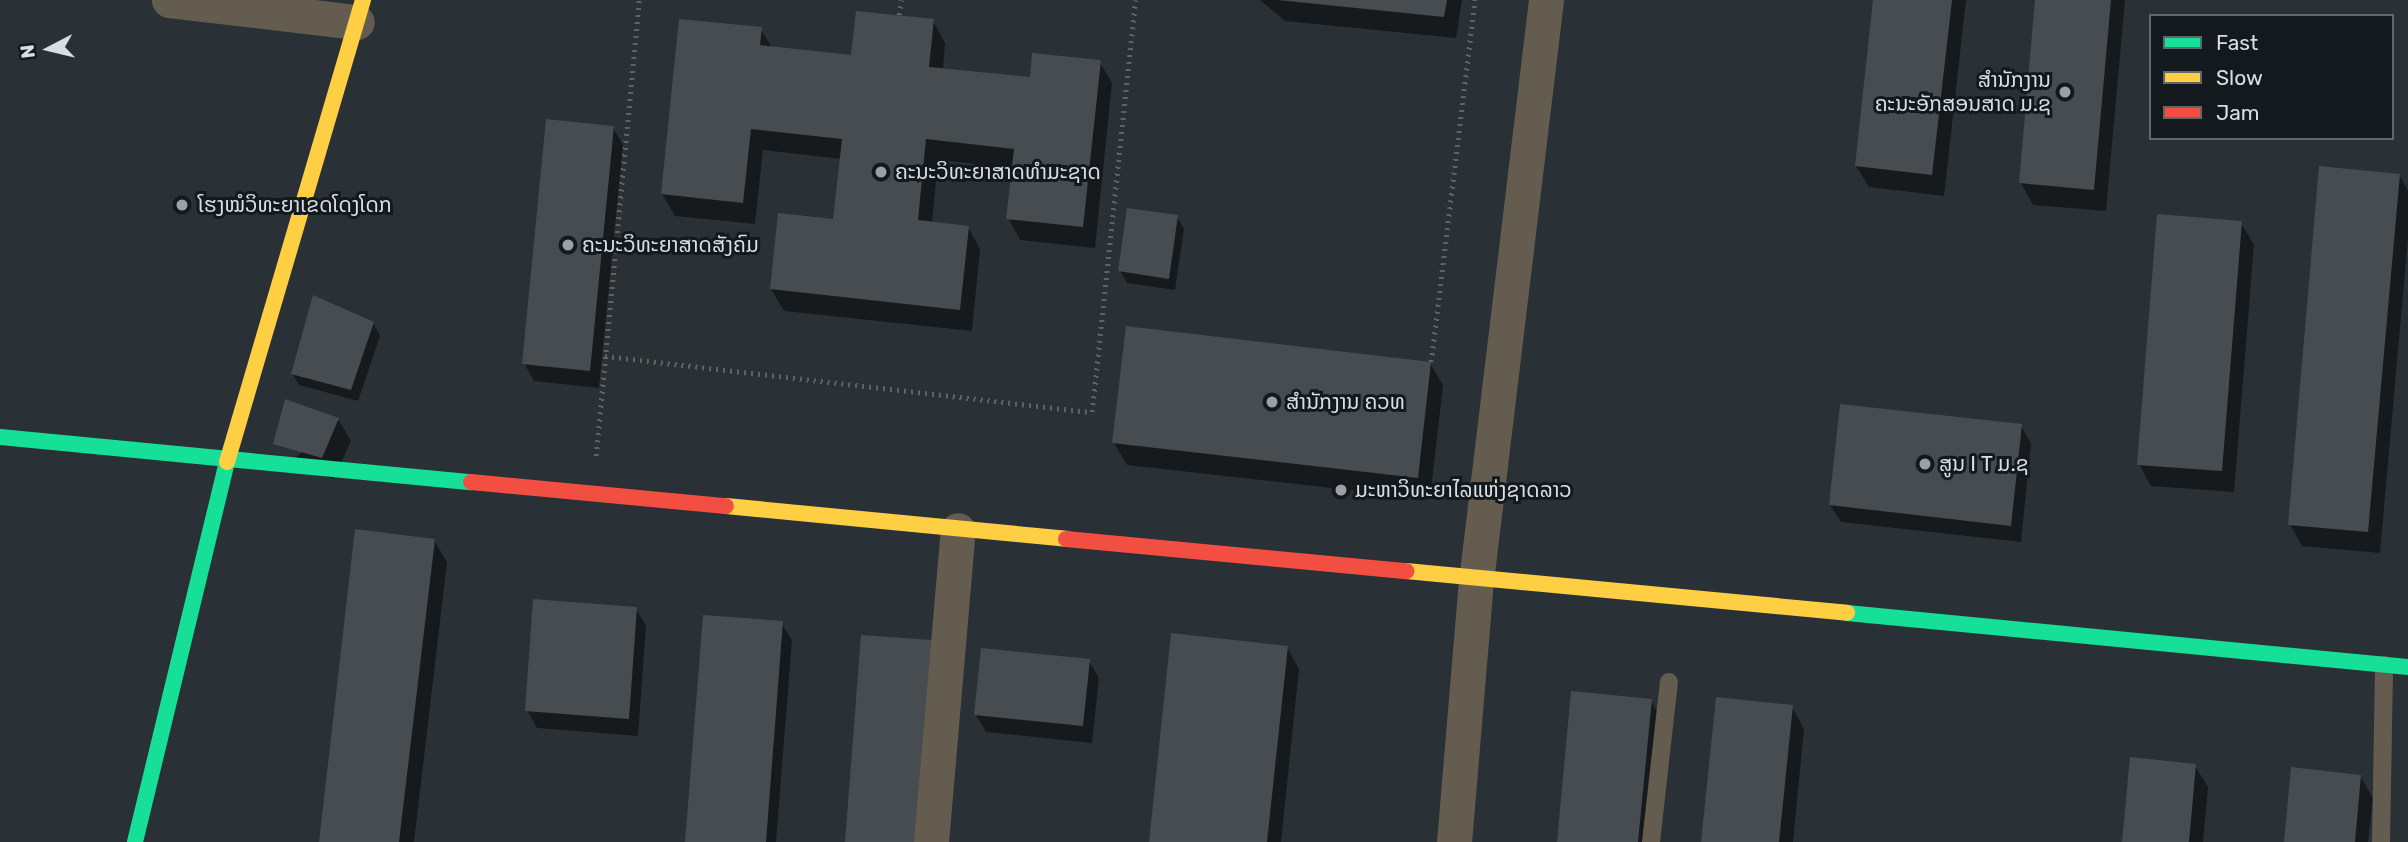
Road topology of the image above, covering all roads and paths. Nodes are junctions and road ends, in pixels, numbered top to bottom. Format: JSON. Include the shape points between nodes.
{"nodes":[{"id":1,"x":169,"y":0,"type":"edge"},
{"id":2,"x":639,"y":0,"type":"edge"},
{"id":3,"x":901,"y":0,"type":"edge"},
{"id":4,"x":1135,"y":0,"type":"edge"},
{"id":5,"x":1475,"y":0,"type":"edge"},
{"id":6,"x":1546,"y":0,"type":"edge"},
{"id":7,"x":360,"y":11,"type":"edge"},
{"id":8,"x":899,"y":15,"type":"dead end"},
{"id":9,"x":605,"y":356,"type":"junction"},
{"id":10,"x":1431,"y":362,"type":"dead end"},
{"id":11,"x":0,"y":436,"type":"edge"},
{"id":12,"x":228,"y":459,"type":"junction"},
{"id":13,"x":592,"y":495,"type":"junction"},
{"id":14,"x":958,"y":530,"type":"junction"},
{"id":15,"x":1476,"y":582,"type":"junction"},
{"id":16,"x":2384,"y":664,"type":"junction"},
{"id":17,"x":2408,"y":667,"type":"edge"},
{"id":18,"x":1669,"y":682,"type":"dead end"},
{"id":19,"x":135,"y":842,"type":"edge"},
{"id":20,"x":930,"y":842,"type":"edge"},
{"id":21,"x":1454,"y":842,"type":"edge"},
{"id":22,"x":1651,"y":842,"type":"edge"},
{"id":23,"x":2381,"y":842,"type":"edge"}],
"edges":[{"from":1,"to":7,"type":"street"},
{"from":2,"to":9,"type":"path"},
{"from":3,"to":8,"type":"path"},
{"from":4,"to":9,"type":"path","via":[[1092,412]]},
{"from":5,"to":10,"type":"path"},
{"from":6,"to":15,"type":"street"},
{"from":7,"to":12,"type":"street"},
{"from":9,"to":13,"type":"path"},
{"from":11,"to":12,"type":"street"},
{"from":12,"to":13,"type":"street"},
{"from":12,"to":19,"type":"street"},
{"from":13,"to":14,"type":"street"},
{"from":14,"to":15,"type":"street"},
{"from":14,"to":20,"type":"street"},
{"from":15,"to":16,"type":"street"},
{"from":15,"to":21,"type":"street"},
{"from":16,"to":17,"type":"street"},
{"from":16,"to":23,"type":"lane"},
{"from":18,"to":22,"type":"lane"}]}
